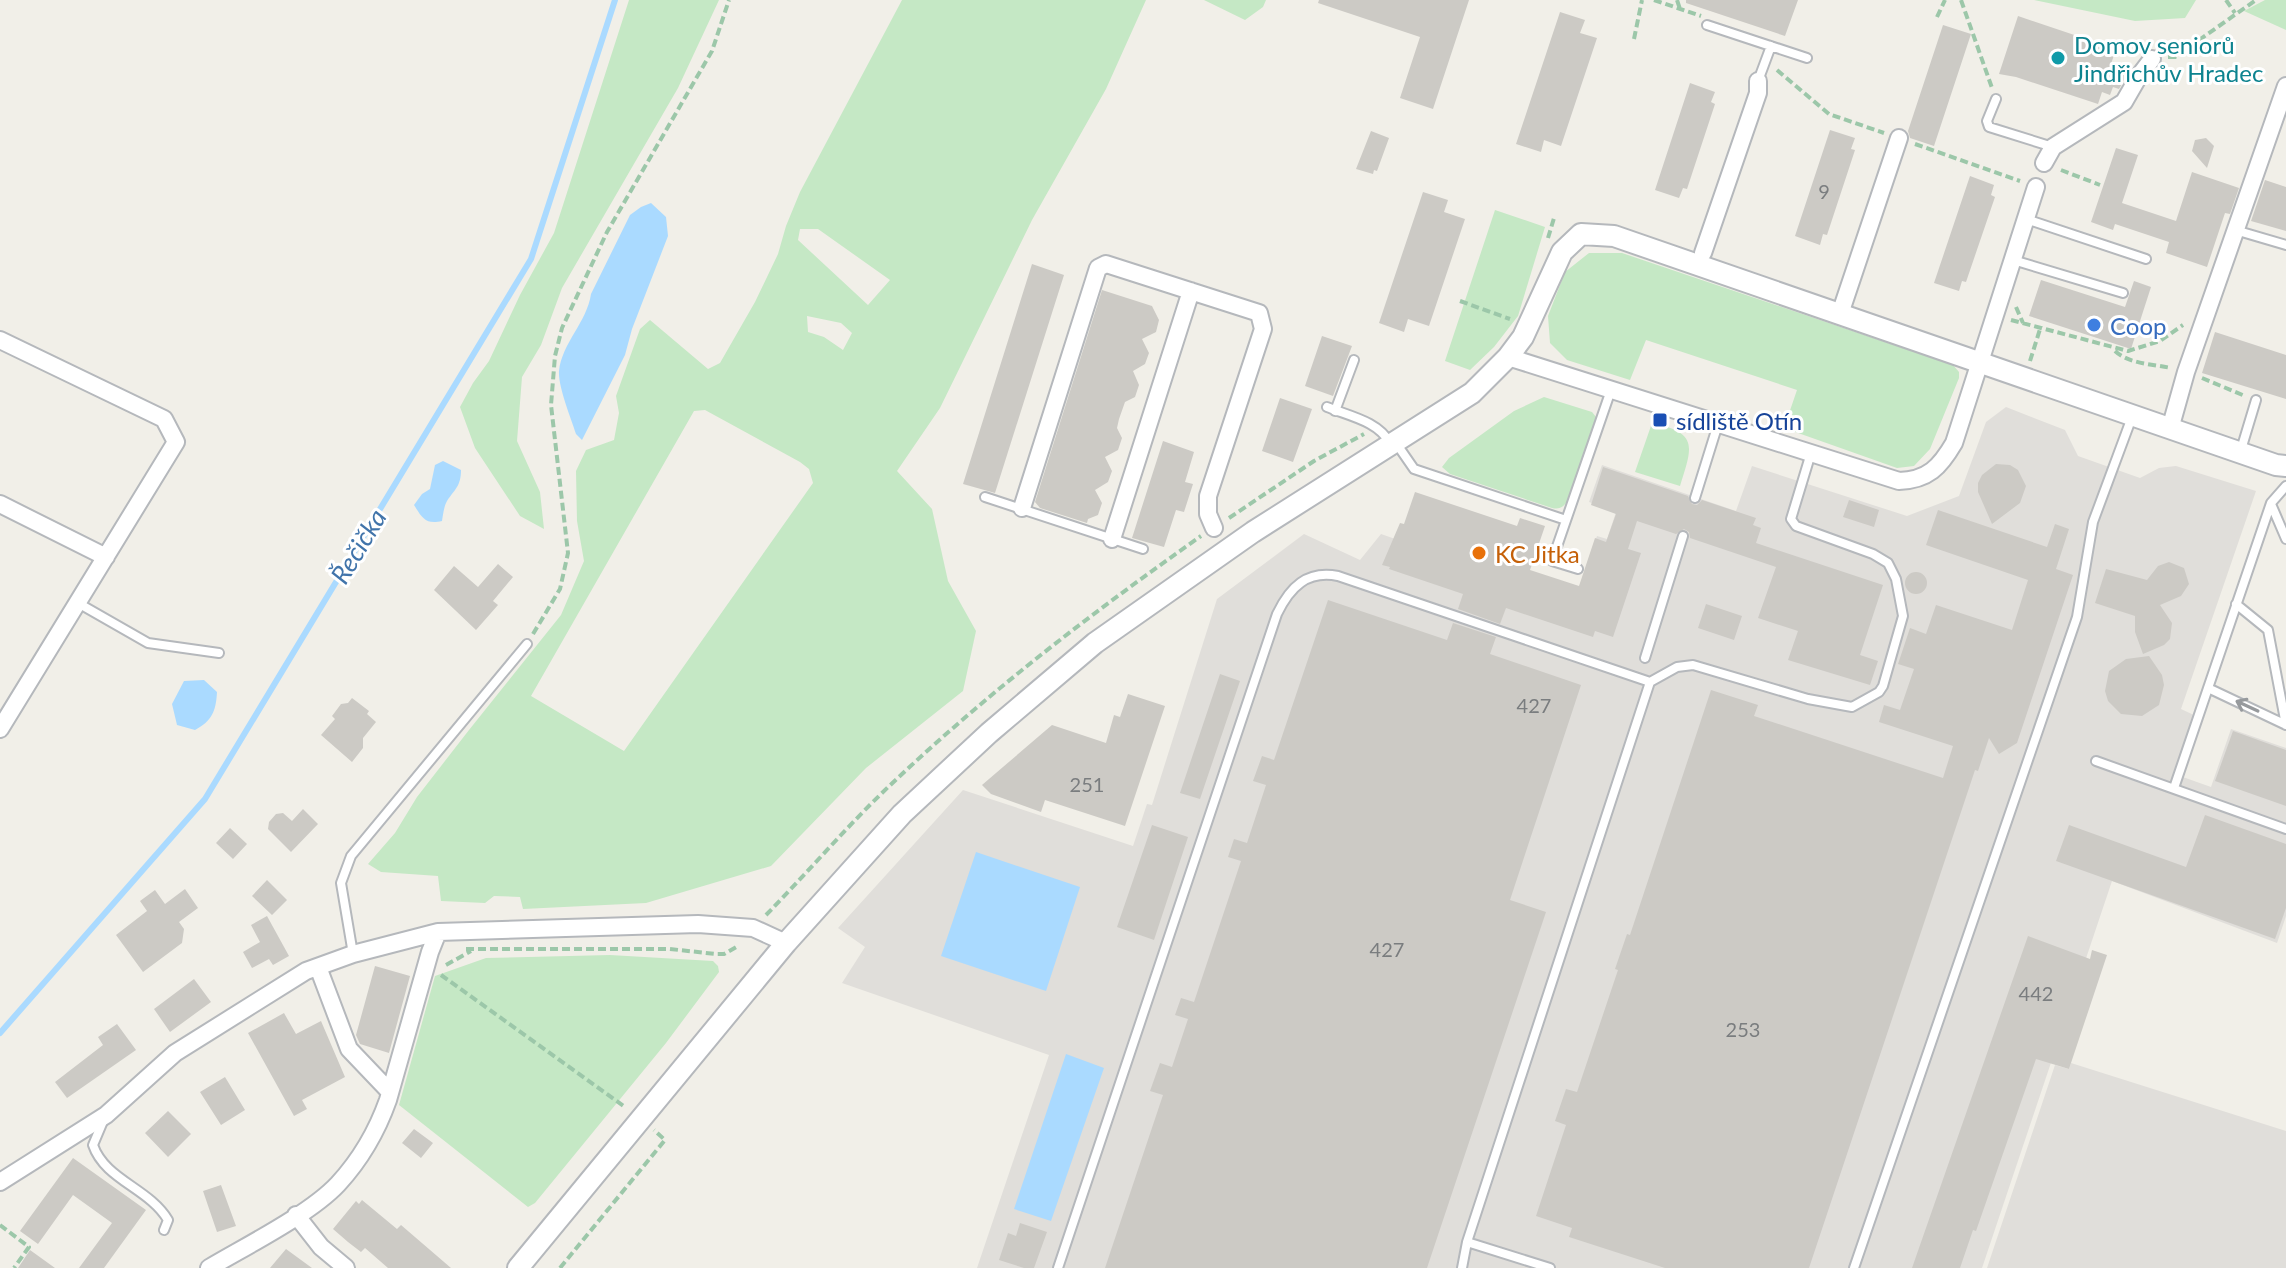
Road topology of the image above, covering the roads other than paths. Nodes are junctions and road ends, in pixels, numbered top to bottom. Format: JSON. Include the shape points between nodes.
{"nodes":[{"id":1,"x":1707,"y":25,"type":"dead end"},
{"id":2,"x":1771,"y":46,"type":"junction"},
{"id":3,"x":1807,"y":58,"type":"dead end"},
{"id":4,"x":2152,"y":59,"type":"road end"},
{"id":5,"x":1758,"y":81,"type":"joint"},
{"id":6,"x":2286,"y":86,"type":"edge"},
{"id":7,"x":1996,"y":99,"type":"road end"},
{"id":8,"x":2283,"y":103,"type":"edge"},
{"id":9,"x":1899,"y":138,"type":"road end"},
{"id":10,"x":2053,"y":147,"type":"junction"},
{"id":11,"x":2044,"y":163,"type":"road end"},
{"id":12,"x":2036,"y":187,"type":"road end"},
{"id":13,"x":2025,"y":218,"type":"junction"},
{"id":14,"x":2234,"y":230,"type":"junction"},
{"id":15,"x":2286,"y":245,"type":"edge"},
{"id":16,"x":2012,"y":259,"type":"junction"},
{"id":17,"x":2146,"y":259,"type":"dead end"},
{"id":18,"x":1702,"y":260,"type":"junction"},
{"id":19,"x":1191,"y":291,"type":"junction"},
{"id":20,"x":2123,"y":293,"type":"dead end"},
{"id":21,"x":1840,"y":314,"type":"junction"},
{"id":22,"x":0,"y":340,"type":"edge"},
{"id":23,"x":1508,"y":357,"type":"junction"},
{"id":24,"x":1354,"y":360,"type":"dead end"},
{"id":25,"x":1978,"y":362,"type":"junction"},
{"id":26,"x":1611,"y":390,"type":"junction"},
{"id":27,"x":2256,"y":400,"type":"road end"},
{"id":28,"x":2132,"y":417,"type":"junction"},
{"id":29,"x":1718,"y":424,"type":"junction"},
{"id":30,"x":2170,"y":429,"type":"junction"},
{"id":31,"x":1392,"y":443,"type":"junction"},
{"id":32,"x":1811,"y":453,"type":"junction"},
{"id":33,"x":2240,"y":453,"type":"junction"},
{"id":34,"x":2286,"y":466,"type":"edge"},
{"id":35,"x":2286,"y":486,"type":"edge"},
{"id":36,"x":985,"y":497,"type":"dead end"},
{"id":37,"x":1695,"y":498,"type":"dead end"},
{"id":38,"x":2271,"y":503,"type":"junction"},
{"id":39,"x":0,"y":504,"type":"edge"},
{"id":40,"x":1022,"y":508,"type":"junction"},
{"id":41,"x":1566,"y":520,"type":"junction"},
{"id":42,"x":1214,"y":528,"type":"joint"},
{"id":43,"x":1683,"y":536,"type":"dead end"},
{"id":44,"x":1112,"y":539,"type":"junction"},
{"id":45,"x":2286,"y":539,"type":"edge"},
{"id":46,"x":1143,"y":549,"type":"dead end"},
{"id":47,"x":1227,"y":550,"type":"junction"},
{"id":48,"x":106,"y":557,"type":"junction"},
{"id":49,"x":1578,"y":569,"type":"dead end"},
{"id":50,"x":78,"y":602,"type":"junction"},
{"id":51,"x":2236,"y":604,"type":"junction"},
{"id":52,"x":527,"y":644,"type":"road end"},
{"id":53,"x":219,"y":653,"type":"dead end"},
{"id":54,"x":1645,"y":658,"type":"dead end"},
{"id":55,"x":1650,"y":682,"type":"junction"},
{"id":56,"x":2208,"y":688,"type":"junction"},
{"id":57,"x":2286,"y":725,"type":"edge"},
{"id":58,"x":0,"y":729,"type":"edge"},
{"id":59,"x":2096,"y":761,"type":"dead end"},
{"id":60,"x":2174,"y":788,"type":"junction"},
{"id":61,"x":2286,"y":829,"type":"edge"},
{"id":62,"x":438,"y":932,"type":"junction"},
{"id":63,"x":786,"y":943,"type":"junction"},
{"id":64,"x":353,"y":954,"type":"junction"},
{"id":65,"x":318,"y":967,"type":"junction"},
{"id":66,"x":390,"y":1092,"type":"junction"},
{"id":67,"x":106,"y":1115,"type":"junction"},
{"id":68,"x":0,"y":1182,"type":"edge"},
{"id":69,"x":296,"y":1215,"type":"junction"},
{"id":70,"x":164,"y":1230,"type":"dead end"},
{"id":71,"x":1467,"y":1242,"type":"junction"},
{"id":72,"x":209,"y":1268,"type":"edge"},
{"id":73,"x":346,"y":1268,"type":"edge"},
{"id":74,"x":518,"y":1268,"type":"edge"},
{"id":75,"x":1058,"y":1268,"type":"edge"},
{"id":76,"x":1462,"y":1268,"type":"edge"},
{"id":77,"x":1550,"y":1268,"type":"edge"},
{"id":78,"x":1854,"y":1268,"type":"edge"}],
"edges":[{"from":1,"to":2,"type":"lane"},
{"from":2,"to":3,"type":"lane"},
{"from":2,"to":5,"type":"lane"},
{"from":4,"to":10,"type":"street","via":[[2124,102]]},
{"from":5,"to":18,"type":"street"},
{"from":6,"to":8,"type":"street"},
{"from":7,"to":10,"type":"lane","via":[[1989,127]]},
{"from":8,"to":14,"type":"street"},
{"from":9,"to":21,"type":"street"},
{"from":10,"to":11,"type":"street"},
{"from":12,"to":13,"type":"street"},
{"from":13,"to":16,"type":"street"},
{"from":13,"to":17,"type":"lane"},
{"from":14,"to":15,"type":"lane"},
{"from":14,"to":30,"type":"street","via":[[2208,309],[2178,370]]},
{"from":16,"to":20,"type":"lane"},
{"from":16,"to":25,"type":"street"},
{"from":18,"to":21,"type":"street"},
{"from":18,"to":23,"type":"street","via":[[1614,236],[1581,234],[1562,252],[1533,319]]},
{"from":19,"to":40,"type":"street","via":[[1106,264],[1098,268]]},
{"from":19,"to":42,"type":"street","via":[[1259,313],[1263,329],[1208,496]]},
{"from":19,"to":44,"type":"street"},
{"from":21,"to":25,"type":"street"},
{"from":22,"to":48,"type":"street","via":[[164,419],[176,442]]},
{"from":23,"to":26,"type":"street"},
{"from":23,"to":31,"type":"street","via":[[1472,393]]},
{"from":24,"to":31,"type":"lane","via":[[1331,409],[1376,427]]},
{"from":25,"to":28,"type":"street"},
{"from":25,"to":32,"type":"street","via":[[1954,443],[1931,473],[1899,481]]},
{"from":26,"to":29,"type":"street"},
{"from":26,"to":41,"type":"lane"},
{"from":27,"to":33,"type":"lane"},
{"from":28,"to":30,"type":"street"},
{"from":28,"to":78,"type":"lane","via":[[2093,522],[2077,617]]},
{"from":29,"to":32,"type":"street"},
{"from":29,"to":37,"type":"lane"},
{"from":30,"to":33,"type":"street"},
{"from":31,"to":41,"type":"lane","via":[[1414,469]]},
{"from":31,"to":47,"type":"street"},
{"from":32,"to":55,"type":"lane","via":[[1791,519],[1796,526],[1873,554],[1888,563],[1896,579],[1903,616],[1879,692],[1852,707],[1693,665],[1677,667]]},
{"from":33,"to":34,"type":"street"},
{"from":35,"to":38,"type":"lane"},
{"from":36,"to":40,"type":"lane"},
{"from":38,"to":45,"type":"lane"},
{"from":38,"to":51,"type":"lane"},
{"from":39,"to":48,"type":"street"},
{"from":40,"to":44,"type":"lane"},
{"from":41,"to":49,"type":"lane","via":[[1552,561]]},
{"from":42,"to":47,"type":"lane"},
{"from":43,"to":54,"type":"lane"},
{"from":44,"to":46,"type":"lane"},
{"from":47,"to":63,"type":"street","via":[[1095,643],[989,733],[902,814]]},
{"from":48,"to":50,"type":"street"},
{"from":50,"to":53,"type":"lane","via":[[148,643]]},
{"from":50,"to":58,"type":"street"},
{"from":51,"to":56,"type":"lane"},
{"from":51,"to":57,"type":"lane","via":[[2268,630]]},
{"from":52,"to":64,"type":"lane","via":[[351,856],[341,883]]},
{"from":55,"to":71,"type":"lane"},
{"from":55,"to":75,"type":"lane","via":[[1338,576],[1312,576],[1293,588],[1277,614]]},
{"from":57,"to":56,"type":"lane","one_way":true},
{"from":56,"to":60,"type":"lane"},
{"from":59,"to":60,"type":"lane"},
{"from":60,"to":61,"type":"lane"},
{"from":62,"to":63,"type":"street","via":[[698,924],[753,928]]},
{"from":62,"to":64,"type":"street"},
{"from":62,"to":66,"type":"street"},
{"from":63,"to":74,"type":"street"},
{"from":64,"to":65,"type":"street"},
{"from":65,"to":66,"type":"street","via":[[349,1049]]},
{"from":65,"to":67,"type":"street","via":[[175,1053]]},
{"from":66,"to":69,"type":"street","via":[[356,1162],[336,1186]]},
{"from":67,"to":68,"type":"street"},
{"from":67,"to":70,"type":"lane","via":[[93,1145],[97,1157],[154,1201],[168,1220]]},
{"from":69,"to":72,"type":"street"},
{"from":69,"to":73,"type":"street"},
{"from":71,"to":76,"type":"lane"},
{"from":71,"to":77,"type":"lane"}]}
